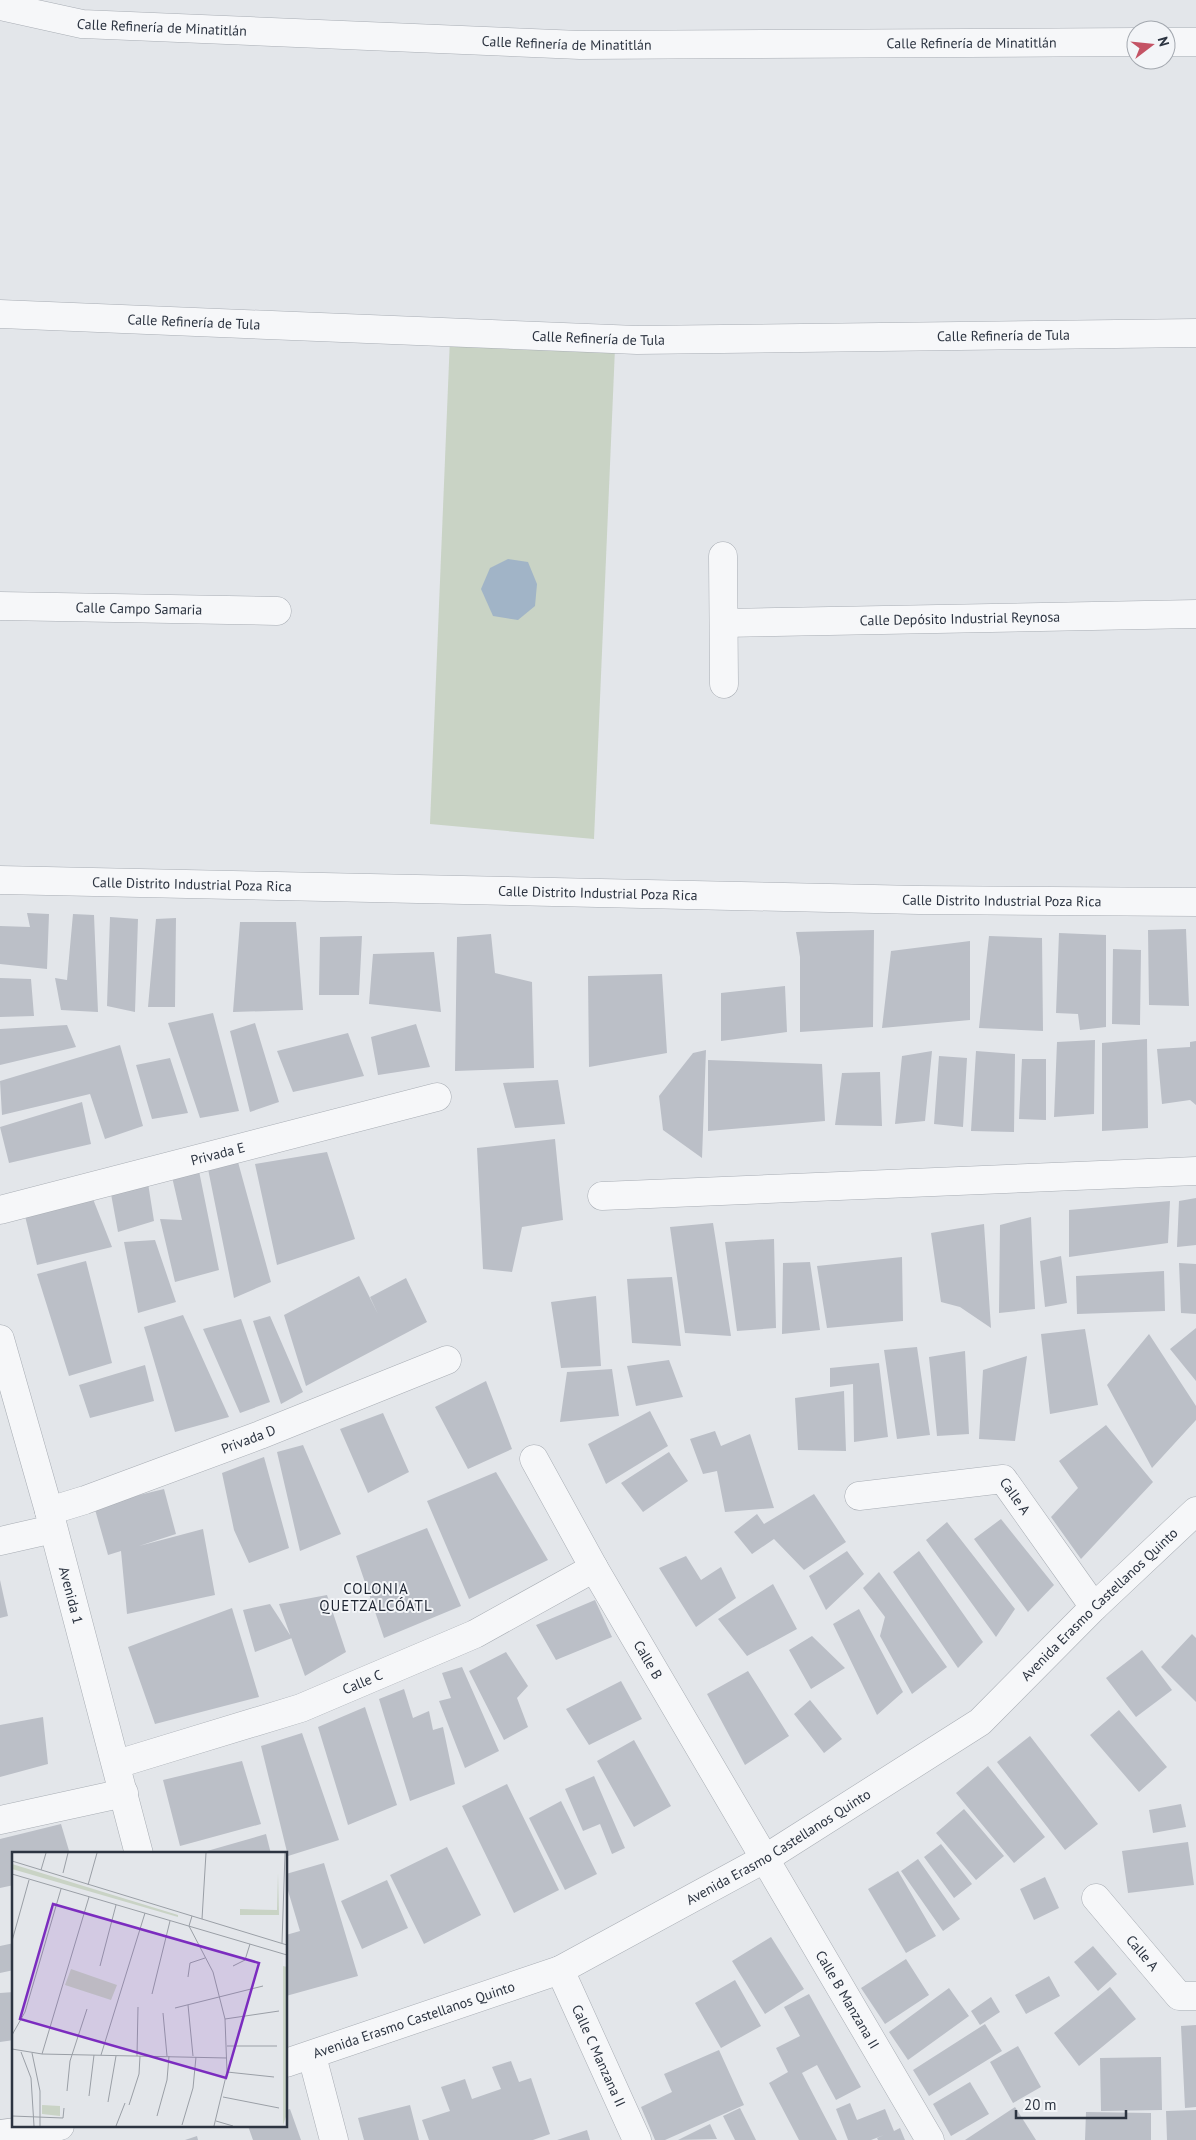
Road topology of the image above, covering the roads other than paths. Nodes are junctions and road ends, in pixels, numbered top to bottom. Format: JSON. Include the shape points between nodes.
{"nodes":[{"id":1,"x":0,"y":6,"type":"edge"},
{"id":2,"x":1126,"y":42,"type":"edge"},
{"id":3,"x":1176,"y":42,"type":"edge"},
{"id":4,"x":1196,"y":42,"type":"edge"},
{"id":5,"x":0,"y":314,"type":"edge"},
{"id":6,"x":1196,"y":333,"type":"edge"},
{"id":7,"x":723,"y":556,"type":"dead end"},
{"id":8,"x":0,"y":606,"type":"edge"},
{"id":9,"x":277,"y":612,"type":"dead end"},
{"id":10,"x":1196,"y":614,"type":"edge"},
{"id":11,"x":724,"y":624,"type":"junction"},
{"id":12,"x":724,"y":684,"type":"dead end"},
{"id":13,"x":0,"y":880,"type":"edge"},
{"id":14,"x":1196,"y":902,"type":"edge"},
{"id":15,"x":437,"y":1097,"type":"dead end"},
{"id":16,"x":1196,"y":1171,"type":"edge"},
{"id":17,"x":602,"y":1196,"type":"dead end"},
{"id":18,"x":0,"y":1210,"type":"edge"},
{"id":19,"x":0,"y":1339,"type":"edge"},
{"id":20,"x":446,"y":1360,"type":"dead end"},
{"id":21,"x":534,"y":1459,"type":"dead end"},
{"id":22,"x":859,"y":1496,"type":"dead end"},
{"id":23,"x":1196,"y":1511,"type":"edge"},
{"id":24,"x":51,"y":1520,"type":"junction"},
{"id":25,"x":0,"y":1541,"type":"edge"},
{"id":26,"x":594,"y":1568,"type":"junction"},
{"id":27,"x":1094,"y":1606,"type":"junction"},
{"id":28,"x":117,"y":1764,"type":"junction"},
{"id":29,"x":124,"y":1792,"type":"junction"},
{"id":30,"x":0,"y":1820,"type":"edge"},
{"id":31,"x":139,"y":1852,"type":"edge"},
{"id":32,"x":766,"y":1858,"type":"junction"},
{"id":33,"x":1096,"y":1898,"type":"dead end"},
{"id":34,"x":560,"y":1970,"type":"junction"},
{"id":35,"x":1196,"y":1996,"type":"edge"},
{"id":36,"x":299,"y":2059,"type":"edge"},
{"id":37,"x":46,"y":2128,"type":"edge"},
{"id":38,"x":0,"y":2134,"type":"edge"},
{"id":39,"x":334,"y":2140,"type":"edge"},
{"id":40,"x":637,"y":2140,"type":"edge"},
{"id":41,"x":930,"y":2140,"type":"edge"}],
"edges":[{"from":1,"to":2,"type":"street","name":"Calle Refinería de Minatitlán","via":[[82,24],[580,45]]},
{"from":3,"to":4,"type":"street"},
{"from":5,"to":6,"type":"street","name":"Calle Refinería de Tula","via":[[637,340]]},
{"from":7,"to":11,"type":"street"},
{"from":8,"to":9,"type":"street","name":"Calle Campo Samaria"},
{"from":10,"to":11,"type":"street","name":"Calle Depósito Industrial Reynosa"},
{"from":11,"to":12,"type":"street"},
{"from":13,"to":14,"type":"street","name":"Calle Distrito Industrial Poza Rica","via":[[919,900]]},
{"from":15,"to":18,"type":"street","name":"Privada E"},
{"from":16,"to":17,"type":"street"},
{"from":19,"to":24,"type":"street","name":"Avenida 1"},
{"from":20,"to":24,"type":"street","name":"Privada D","via":[[260,1435],[85,1500]]},
{"from":21,"to":26,"type":"street","name":"Calle B"},
{"from":22,"to":27,"type":"street","name":"Calle A","via":[[1003,1479]]},
{"from":23,"to":27,"type":"street","name":"Avenida Erasmo Castellanos Quinto"},
{"from":24,"to":25,"type":"street","name":"Privada D"},
{"from":24,"to":28,"type":"street","name":"Avenida 1"},
{"from":26,"to":28,"type":"street","name":"Calle C","via":[[475,1634],[301,1708]]},
{"from":26,"to":32,"type":"street","name":"Calle B"},
{"from":27,"to":32,"type":"street","name":"Avenida Erasmo Castellanos Quinto","via":[[980,1722]]},
{"from":28,"to":29,"type":"street","name":"Avenida 1"},
{"from":29,"to":30,"type":"street"},
{"from":29,"to":31,"type":"street","name":"Avenida 1"},
{"from":32,"to":34,"type":"street","name":"Avenida Erasmo Castellanos Quinto"},
{"from":32,"to":41,"type":"street","name":"Calle B Manzana II"},
{"from":33,"to":35,"type":"street","name":"Calle A","via":[[1179,1996]]},
{"from":34,"to":36,"type":"street","name":"Avenida Erasmo Castellanos Quinto"},
{"from":34,"to":40,"type":"street","name":"Calle C Manzana II"},
{"from":36,"to":39,"type":"street"},
{"from":37,"to":38,"type":"street"}]}
